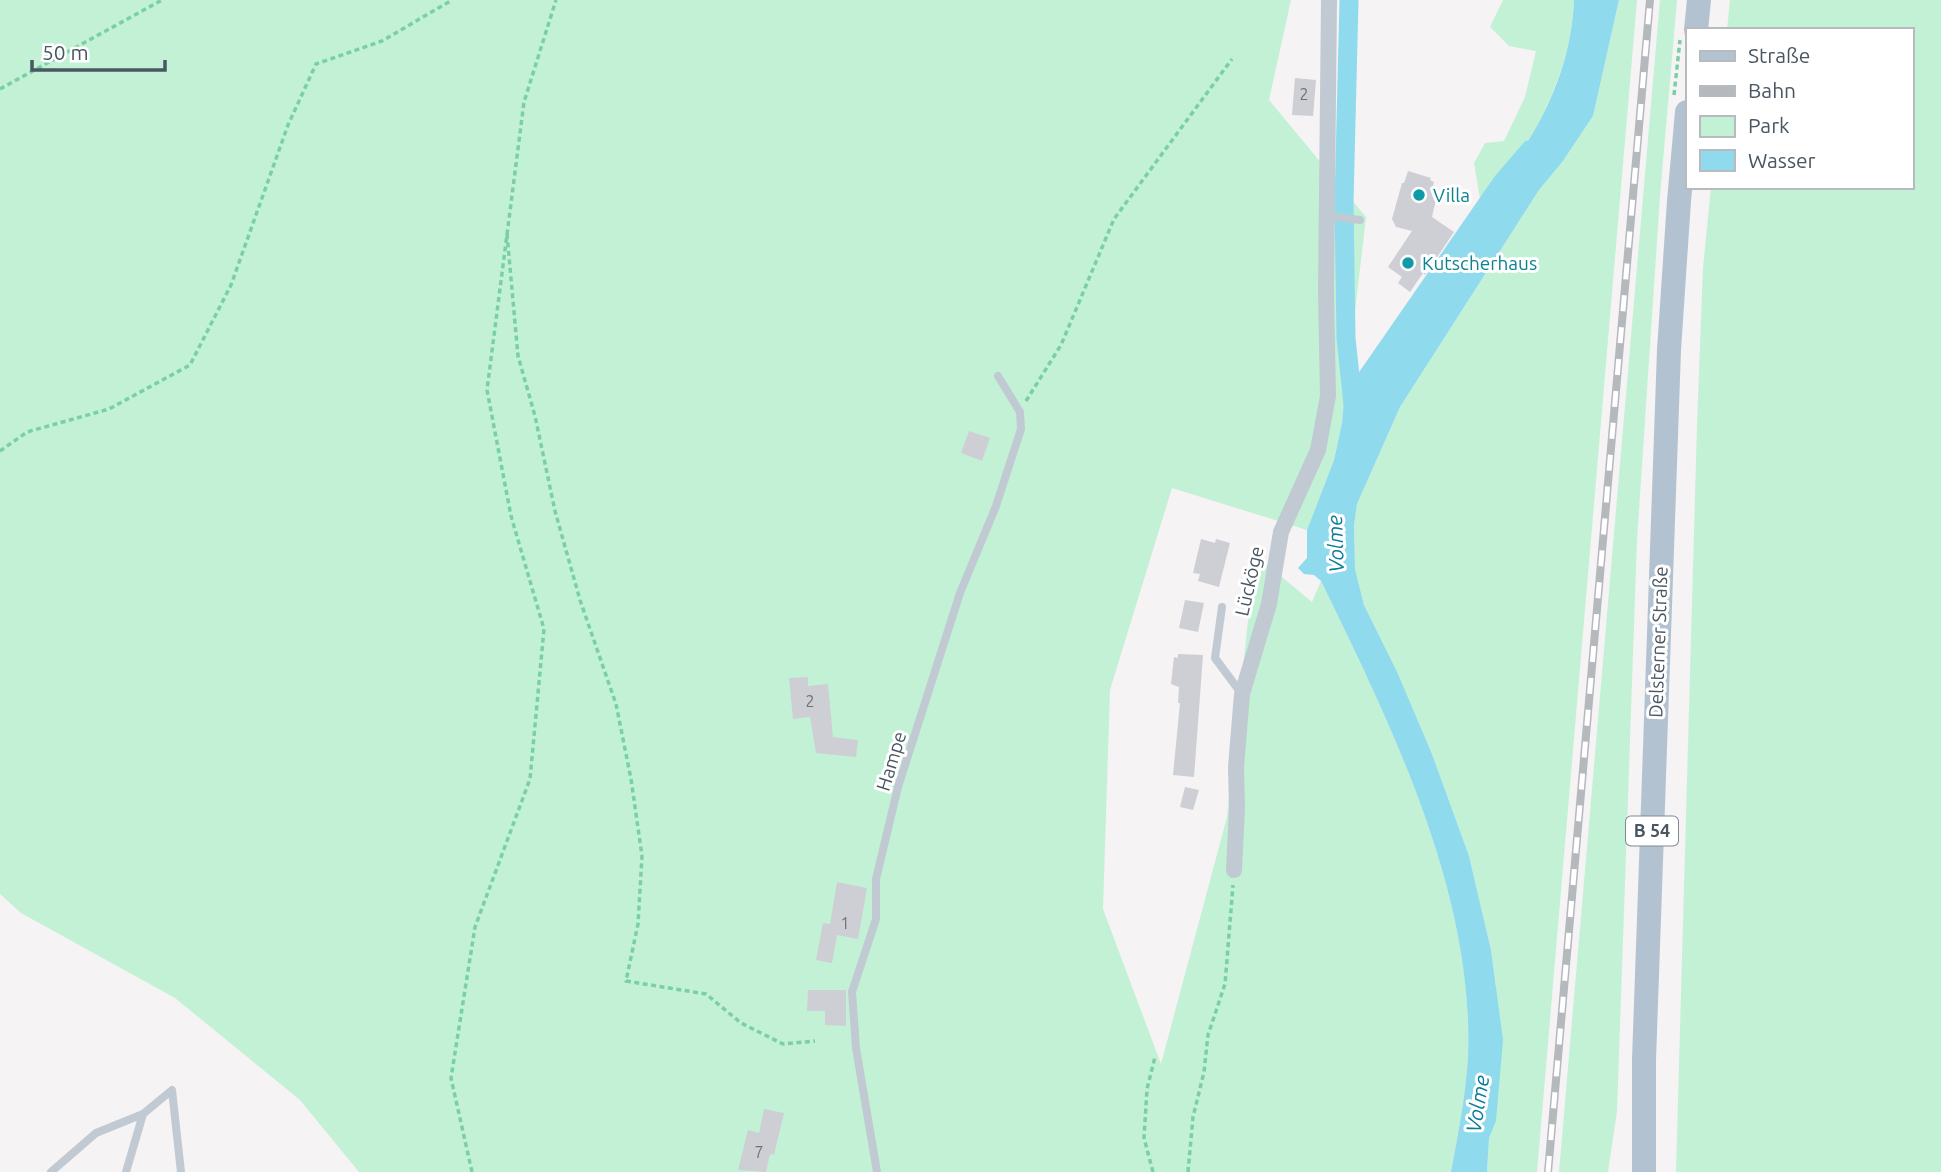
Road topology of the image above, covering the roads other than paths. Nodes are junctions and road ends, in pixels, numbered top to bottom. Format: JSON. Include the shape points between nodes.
{"nodes":[{"id":1,"x":1329,"y":0,"type":"edge"},
{"id":2,"x":1699,"y":0,"type":"edge"},
{"id":3,"x":1696,"y":28,"type":"edge"},
{"id":4,"x":1686,"y":122,"type":"edge"},
{"id":5,"x":1328,"y":216,"type":"junction"},
{"id":6,"x":1360,"y":220,"type":"dead end"},
{"id":7,"x":998,"y":376,"type":"dead end"},
{"id":8,"x":1222,"y":607,"type":"dead end"},
{"id":9,"x":1242,"y":694,"type":"junction"},
{"id":10,"x":1234,"y":870,"type":"road end"},
{"id":11,"x":143,"y":1114,"type":"junction"},
{"id":12,"x":51,"y":1172,"type":"edge"},
{"id":13,"x":126,"y":1172,"type":"edge"},
{"id":14,"x":181,"y":1172,"type":"edge"},
{"id":15,"x":877,"y":1172,"type":"edge"},
{"id":16,"x":1644,"y":1172,"type":"edge"}],
"edges":[{"from":1,"to":5,"type":"street","name":"Lücköge"},
{"from":2,"to":3,"type":"main road"},
{"from":4,"to":16,"type":"main road","name":"Delsterner Straße","number":"B 54","via":[[1669,350]]},
{"from":5,"to":6,"type":"lane"},
{"from":5,"to":9,"type":"street","name":"Lücköge","via":[[1328,396],[1318,450],[1281,532],[1269,604]]},
{"from":7,"to":15,"type":"lane","name":"Hampe","via":[[1020,412],[1021,429],[960,593],[898,787],[876,879],[876,919],[852,992],[856,1048]]},
{"from":8,"to":9,"type":"lane","via":[[1215,658]]},
{"from":9,"to":10,"type":"street","name":"Lücköge"},
{"from":11,"to":12,"type":"lane","via":[[96,1133]]},
{"from":11,"to":13,"type":"lane"},
{"from":11,"to":14,"type":"lane","via":[[172,1090]]}]}
